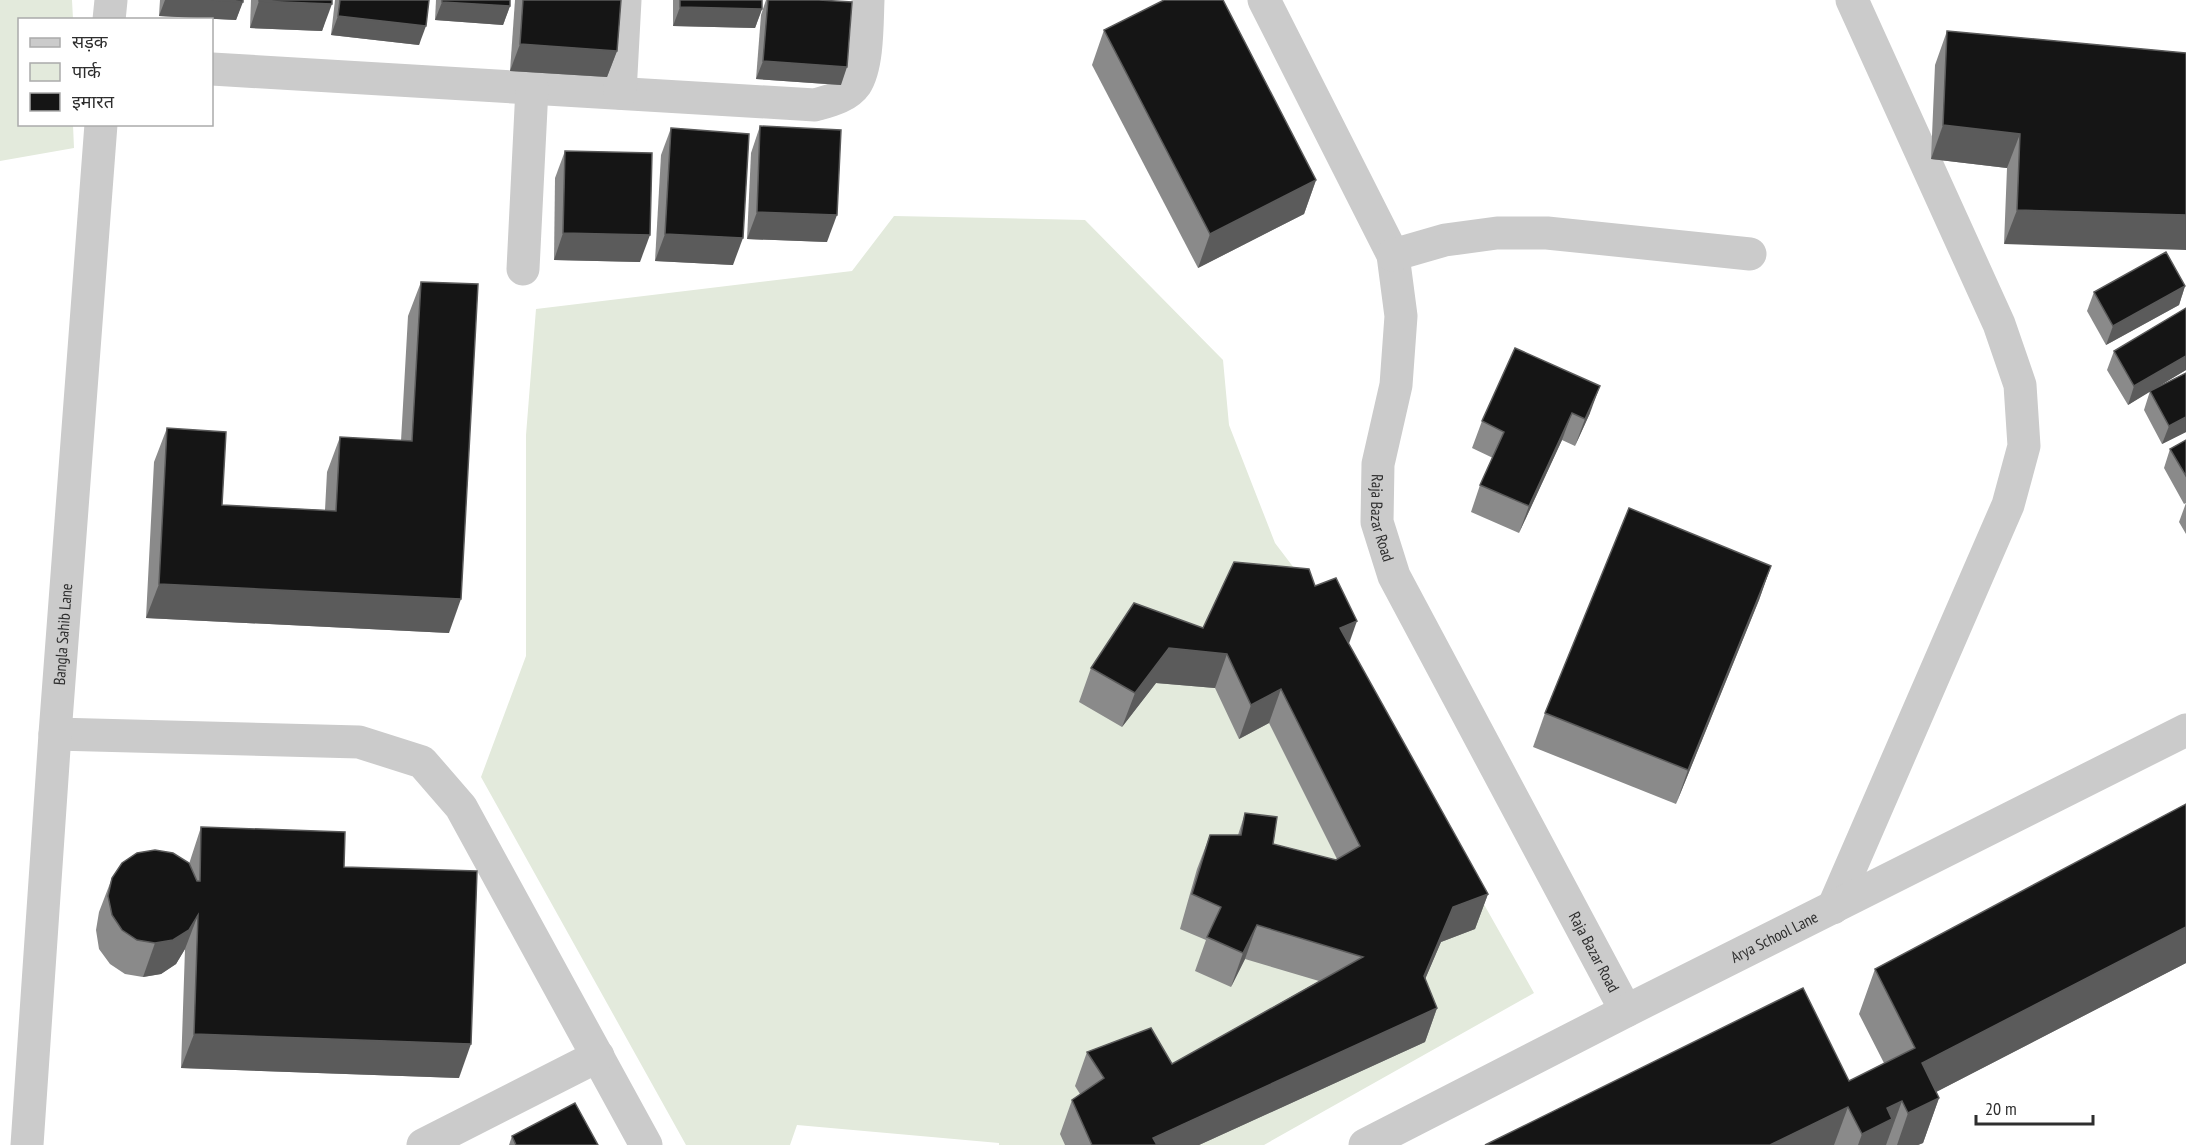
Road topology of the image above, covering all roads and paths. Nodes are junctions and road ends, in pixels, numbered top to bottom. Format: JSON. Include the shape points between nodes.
{"nodes":[{"id":1,"x":111,"y":0,"type":"edge"},
{"id":2,"x":625,"y":0,"type":"edge"},
{"id":3,"x":868,"y":0,"type":"edge"},
{"id":4,"x":1264,"y":0,"type":"edge"},
{"id":5,"x":1852,"y":0,"type":"edge"},
{"id":6,"x":109,"y":18,"type":"edge"},
{"id":7,"x":213,"y":69,"type":"edge"},
{"id":8,"x":532,"y":88,"type":"junction"},
{"id":9,"x":620,"y":93,"type":"junction"},
{"id":10,"x":101,"y":126,"type":"edge"},
{"id":11,"x":1750,"y":254,"type":"dead end"},
{"id":12,"x":1393,"y":255,"type":"junction"},
{"id":13,"x":523,"y":269,"type":"dead end"},
{"id":14,"x":2186,"y":730,"type":"edge"},
{"id":15,"x":55,"y":734,"type":"junction"},
{"id":16,"x":1833,"y":908,"type":"junction"},
{"id":17,"x":1626,"y":1011,"type":"junction"},
{"id":18,"x":598,"y":1056,"type":"junction"},
{"id":19,"x":27,"y":1145,"type":"edge"},
{"id":20,"x":423,"y":1145,"type":"edge"},
{"id":21,"x":646,"y":1145,"type":"edge"},
{"id":22,"x":1365,"y":1145,"type":"edge"}],
"edges":[{"from":1,"to":6,"type":"street"},
{"from":2,"to":9,"type":"street"},
{"from":3,"to":9,"type":"street","via":[[864,61],[856,84],[839,98],[815,105]]},
{"from":4,"to":12,"type":"street","name":"Raja Bazar Road"},
{"from":5,"to":16,"type":"street","via":[[1999,324],[2020,385],[2024,446],[2008,505]]},
{"from":7,"to":8,"type":"street"},
{"from":8,"to":9,"type":"street"},
{"from":8,"to":13,"type":"street"},
{"from":10,"to":15,"type":"street","name":"Bangla Sahib Lane"},
{"from":11,"to":12,"type":"street","via":[[1547,233],[1497,233],[1445,240]]},
{"from":12,"to":17,"type":"street","name":"Raja Bazar Road","via":[[1401,316],[1396,385],[1378,464],[1377,522],[1394,576]]},
{"from":14,"to":16,"type":"street","name":"Arya School Lane"},
{"from":15,"to":18,"type":"street","via":[[359,742],[423,762],[461,807]]},
{"from":15,"to":19,"type":"street","name":"Bangla Sahib Lane"},
{"from":16,"to":17,"type":"street","name":"Arya School Lane"},
{"from":17,"to":22,"type":"street","name":"Arya School Lane"},
{"from":18,"to":20,"type":"street"},
{"from":18,"to":21,"type":"street"}]}
